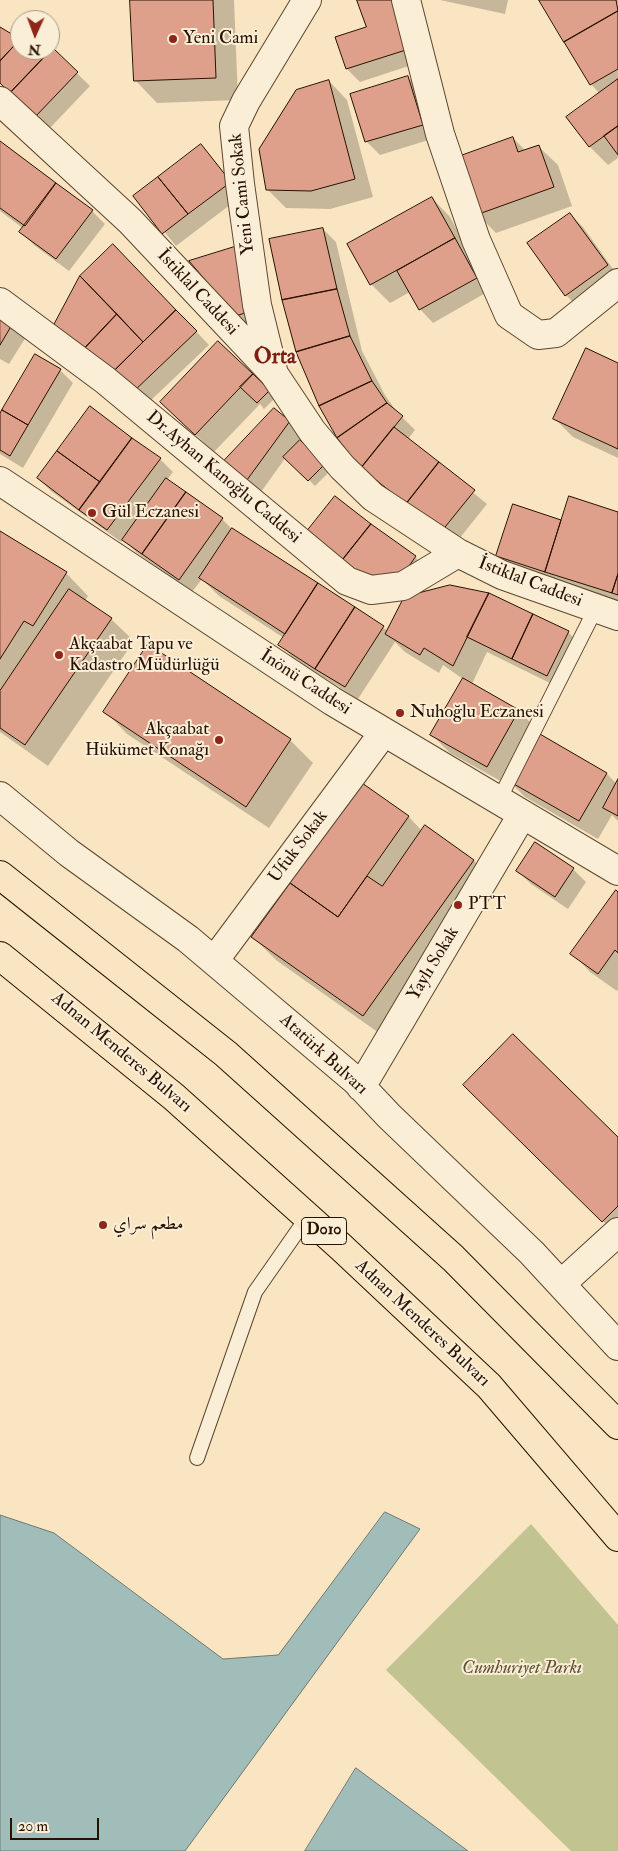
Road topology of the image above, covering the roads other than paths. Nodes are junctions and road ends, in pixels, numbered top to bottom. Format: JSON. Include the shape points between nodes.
{"nodes":[{"id":1,"x":307,"y":0,"type":"edge"},
{"id":2,"x":406,"y":0,"type":"edge"},
{"id":3,"x":0,"y":101,"type":"edge"},
{"id":4,"x":618,"y":283,"type":"edge"},
{"id":5,"x":0,"y":302,"type":"edge"},
{"id":6,"x":274,"y":374,"type":"junction"},
{"id":7,"x":0,"y":481,"type":"edge"},
{"id":8,"x":458,"y":553,"type":"junction"},
{"id":9,"x":607,"y":612,"type":"edge"},
{"id":10,"x":384,"y":732,"type":"junction"},
{"id":11,"x":0,"y":796,"type":"edge"},
{"id":12,"x":499,"y":800,"type":"junction"},
{"id":13,"x":522,"y":814,"type":"junction"},
{"id":14,"x":618,"y":871,"type":"edge"},
{"id":15,"x":0,"y":876,"type":"edge"},
{"id":16,"x":0,"y":956,"type":"edge"},
{"id":17,"x":214,"y":961,"type":"junction"},
{"id":18,"x":361,"y":1088,"type":"junction"},
{"id":19,"x":308,"y":1216,"type":"junction"},
{"id":20,"x":618,"y":1232,"type":"edge"},
{"id":21,"x":561,"y":1284,"type":"junction"},
{"id":22,"x":618,"y":1346,"type":"edge"},
{"id":23,"x":618,"y":1425,"type":"edge"},
{"id":24,"x":196,"y":1458,"type":"dead end"},
{"id":25,"x":618,"y":1537,"type":"edge"}],
"edges":[{"from":1,"to":6,"type":"street","name":"Yeni Cami Sokak","via":[[234,126],[257,305]]},
{"from":2,"to":4,"type":"street","via":[[440,134],[476,240],[509,315],[538,335],[556,333]]},
{"from":3,"to":6,"type":"street","name":"İstiklal Caddesi","via":[[130,221]]},
{"from":5,"to":8,"type":"street","name":"Dr.Ayhan Kanoğlu Caddesi","via":[[105,380],[347,581],[371,590],[403,586]]},
{"from":6,"to":8,"type":"street","name":"İstiklal Caddesi","via":[[312,431],[342,467],[373,497]]},
{"from":7,"to":10,"type":"street","name":"İnönü Caddesi","via":[[332,702]]},
{"from":8,"to":9,"type":"street","name":"İstiklal Caddesi","via":[[502,576]]},
{"from":9,"to":12,"type":"lane"},
{"from":10,"to":12,"type":"street","name":"İnönü Caddesi"},
{"from":10,"to":17,"type":"street","name":"Ufuk Sokak"},
{"from":11,"to":17,"type":"street","name":"Atatürk Bulvarı"},
{"from":12,"to":13,"type":"street","name":"İnönü Caddesi"},
{"from":13,"to":14,"type":"street","name":"İnönü Caddesi"},
{"from":13,"to":18,"type":"street","name":"Yaylı Sokak"},
{"from":15,"to":23,"type":"highway","via":[[226,1054],[453,1258]]},
{"from":16,"to":19,"type":"highway","name":"Adnan Menderes Bulvarı","number":"D010","via":[[174,1097]]},
{"from":17,"to":18,"type":"street","name":"Atatürk Bulvarı"},
{"from":18,"to":21,"type":"street","name":"Atatürk Bulvarı"},
{"from":19,"to":24,"type":"lane","via":[[255,1292]]},
{"from":19,"to":25,"type":"highway","name":"Adnan Menderes Bulvarı","number":"D010","via":[[489,1386]]},
{"from":20,"to":21,"type":"street"},
{"from":21,"to":22,"type":"street","name":"Atatürk Bulvarı"}]}
